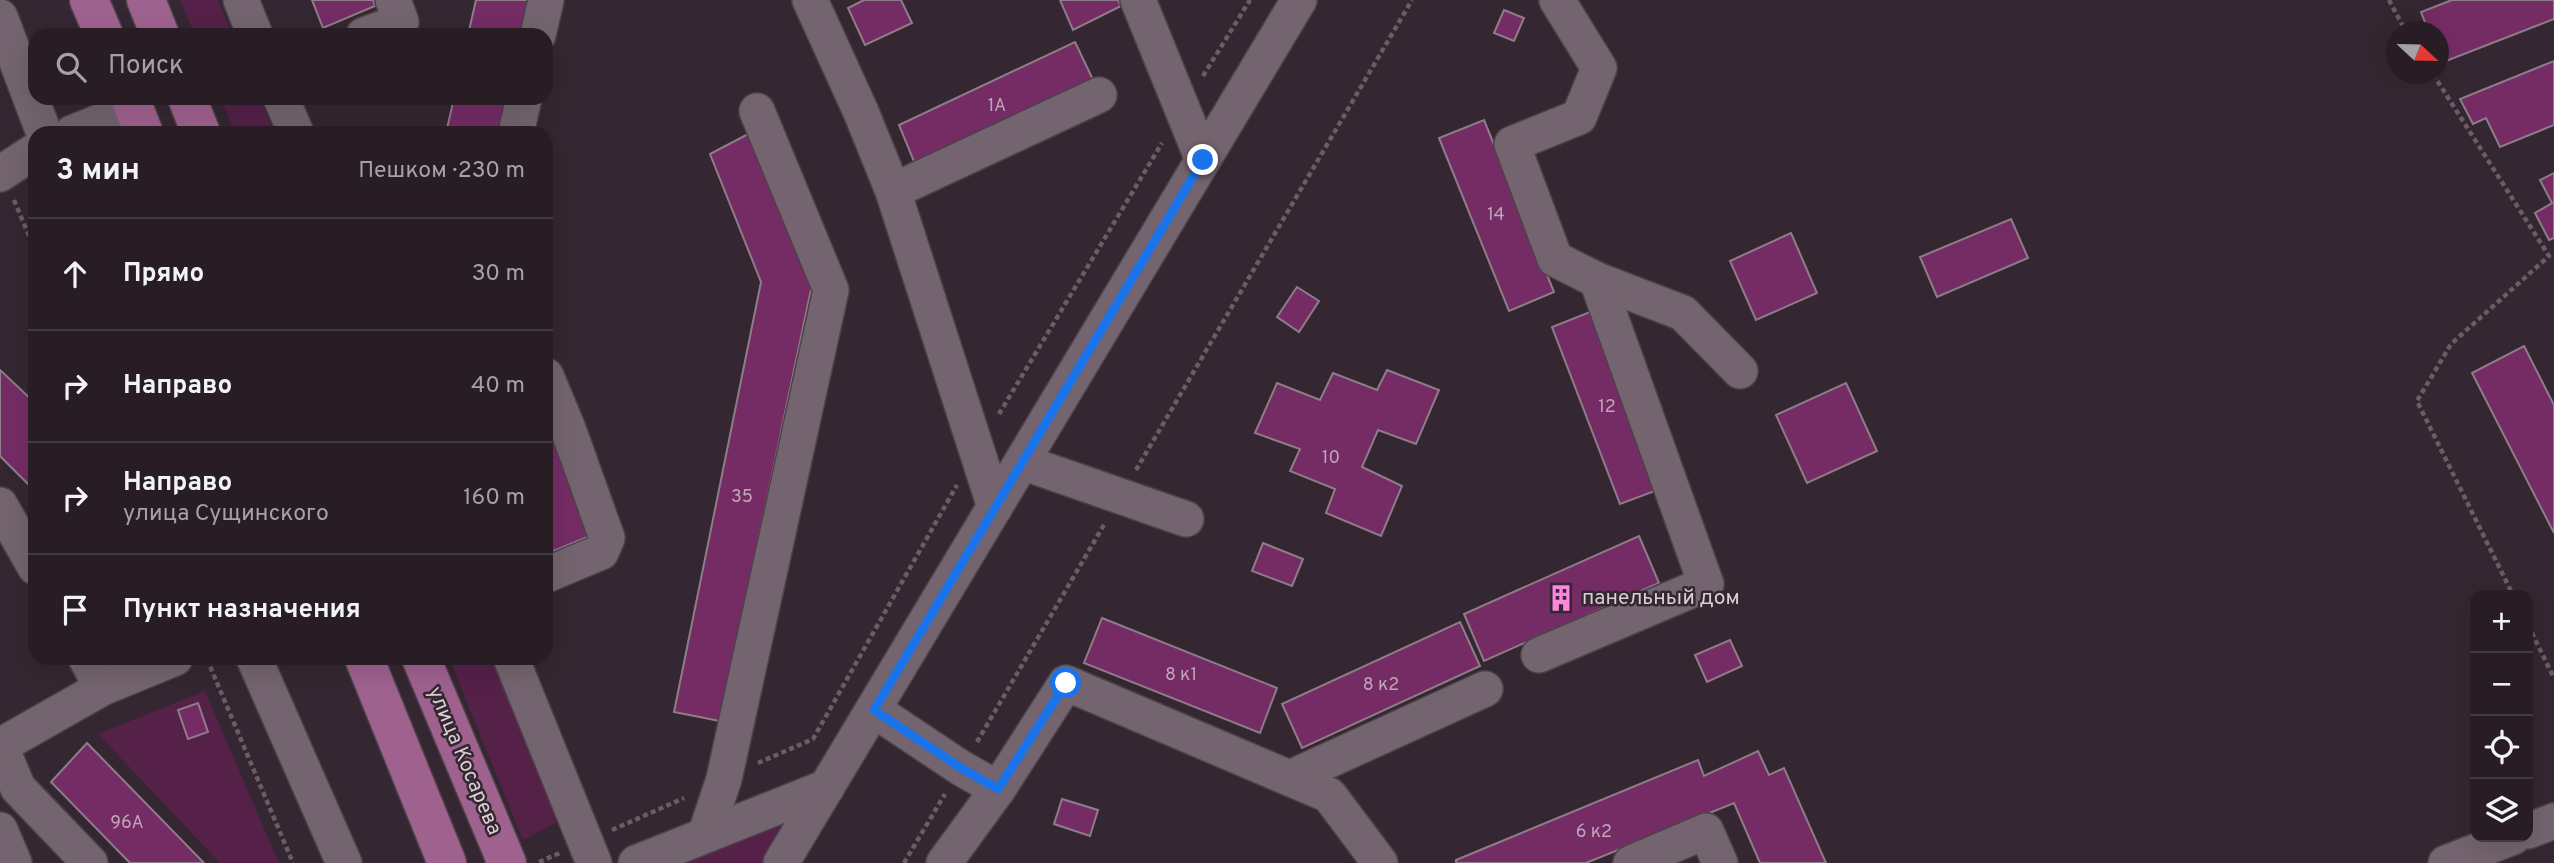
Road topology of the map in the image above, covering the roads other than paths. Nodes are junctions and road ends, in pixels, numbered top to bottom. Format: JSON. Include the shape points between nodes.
{"nodes":[{"id":1,"x":89,"y":0,"type":"edge"},
{"id":2,"x":146,"y":0,"type":"edge"},
{"id":3,"x":241,"y":0,"type":"edge"},
{"id":4,"x":393,"y":0,"type":"edge"},
{"id":5,"x":546,"y":0,"type":"edge"},
{"id":6,"x":810,"y":0,"type":"edge"},
{"id":7,"x":1138,"y":0,"type":"edge"},
{"id":8,"x":1299,"y":0,"type":"edge"},
{"id":9,"x":1557,"y":0,"type":"edge"},
{"id":10,"x":0,"y":17,"type":"edge"},
{"id":11,"x":101,"y":28,"type":"edge"},
{"id":12,"x":157,"y":28,"type":"edge"},
{"id":13,"x":253,"y":28,"type":"edge"},
{"id":14,"x":384,"y":28,"type":"edge"},
{"id":15,"x":540,"y":28,"type":"edge"},
{"id":16,"x":28,"y":91,"type":"edge"},
{"id":17,"x":1099,"y":95,"type":"dead end"},
{"id":18,"x":33,"y":105,"type":"edge"},
{"id":19,"x":190,"y":105,"type":"edge"},
{"id":20,"x":284,"y":105,"type":"edge"},
{"id":21,"x":522,"y":105,"type":"edge"},
{"id":22,"x":757,"y":111,"type":"dead end"},
{"id":23,"x":136,"y":113,"type":"edge"},
{"id":24,"x":41,"y":126,"type":"edge"},
{"id":25,"x":94,"y":126,"type":"edge"},
{"id":26,"x":198,"y":126,"type":"edge"},
{"id":27,"x":293,"y":126,"type":"edge"},
{"id":28,"x":518,"y":126,"type":"edge"},
{"id":29,"x":28,"y":156,"type":"edge"},
{"id":30,"x":1203,"y":160,"type":"junction"},
{"id":31,"x":1,"y":173,"type":"edge"},
{"id":32,"x":893,"y":191,"type":"junction"},
{"id":33,"x":1597,"y":280,"type":"junction"},
{"id":34,"x":1740,"y":371,"type":"dead end"},
{"id":35,"x":553,"y":393,"type":"edge"},
{"id":36,"x":1022,"y":462,"type":"junction"},
{"id":37,"x":0,"y":505,"type":"edge"},
{"id":38,"x":995,"y":507,"type":"junction"},
{"id":39,"x":1186,"y":519,"type":"dead end"},
{"id":40,"x":28,"y":555,"type":"edge"},
{"id":41,"x":553,"y":572,"type":"edge"},
{"id":42,"x":1539,"y":655,"type":"dead end"},
{"id":43,"x":90,"y":665,"type":"edge"},
{"id":44,"x":158,"y":665,"type":"edge"},
{"id":45,"x":257,"y":665,"type":"edge"},
{"id":46,"x":367,"y":665,"type":"edge"},
{"id":47,"x":424,"y":665,"type":"edge"},
{"id":48,"x":513,"y":665,"type":"edge"},
{"id":49,"x":102,"y":688,"type":"junction"},
{"id":50,"x":1485,"y":689,"type":"dead end"},
{"id":51,"x":874,"y":710,"type":"junction"},
{"id":52,"x":0,"y":746,"type":"edge"},
{"id":53,"x":1290,"y":778,"type":"junction"},
{"id":54,"x":827,"y":787,"type":"junction"},
{"id":55,"x":998,"y":789,"type":"junction"},
{"id":56,"x":2554,"y":821,"type":"edge"},
{"id":57,"x":2533,"y":829,"type":"edge"},
{"id":58,"x":0,"y":830,"type":"edge"},
{"id":59,"x":706,"y":833,"type":"junction"},
{"id":60,"x":2500,"y":842,"type":"edge"},
{"id":61,"x":14,"y":863,"type":"edge"},
{"id":62,"x":90,"y":863,"type":"edge"},
{"id":63,"x":344,"y":863,"type":"edge"},
{"id":64,"x":447,"y":863,"type":"edge"},
{"id":65,"x":507,"y":863,"type":"edge"},
{"id":66,"x":594,"y":863,"type":"edge"},
{"id":67,"x":636,"y":863,"type":"edge"},
{"id":68,"x":780,"y":863,"type":"edge"},
{"id":69,"x":944,"y":863,"type":"edge"},
{"id":70,"x":1380,"y":863,"type":"edge"},
{"id":71,"x":1631,"y":863,"type":"edge"},
{"id":72,"x":1720,"y":863,"type":"edge"},
{"id":73,"x":2446,"y":863,"type":"edge"}],
"edges":[{"from":1,"to":11,"type":"main road"},
{"from":2,"to":12,"type":"main road"},
{"from":3,"to":13,"type":"street"},
{"from":4,"to":14,"type":"street","via":[[401,22]]},
{"from":5,"to":15,"type":"street"},
{"from":6,"to":32,"type":"street"},
{"from":7,"to":30,"type":"street"},
{"from":8,"to":30,"type":"street"},
{"from":9,"to":33,"type":"street","via":[[1599,68],[1579,117],[1512,144],[1555,259]]},
{"from":10,"to":16,"type":"street"},
{"from":17,"to":32,"type":"street"},
{"from":18,"to":24,"type":"street"},
{"from":19,"to":26,"type":"main road"},
{"from":20,"to":27,"type":"street"},
{"from":21,"to":28,"type":"street"},
{"from":22,"to":59,"type":"street","via":[[831,290],[723,779]]},
{"from":23,"to":25,"type":"street"},
{"from":29,"to":31,"type":"street"},
{"from":30,"to":36,"type":"street"},
{"from":32,"to":38,"type":"street"},
{"from":33,"to":34,"type":"street","via":[[1683,313]]},
{"from":33,"to":42,"type":"street","via":[[1706,584]]},
{"from":35,"to":41,"type":"street","via":[[607,538],[601,552]]},
{"from":36,"to":38,"type":"street"},
{"from":36,"to":39,"type":"street"},
{"from":37,"to":40,"type":"street"},
{"from":38,"to":51,"type":"street"},
{"from":43,"to":49,"type":"street"},
{"from":44,"to":49,"type":"street"},
{"from":45,"to":63,"type":"street"},
{"from":46,"to":64,"type":"main road"},
{"from":47,"to":65,"type":"main road","name":"улица Косарева"},
{"from":48,"to":66,"type":"street"},
{"from":49,"to":52,"type":"street"},
{"from":50,"to":53,"type":"street"},
{"from":51,"to":54,"type":"street"},
{"from":51,"to":55,"type":"street"},
{"from":52,"to":62,"type":"street","via":[[18,788]]},
{"from":53,"to":55,"type":"street","via":[[1066,683]]},
{"from":53,"to":70,"type":"street","via":[[1329,795]]},
{"from":54,"to":59,"type":"street"},
{"from":54,"to":68,"type":"street"},
{"from":55,"to":69,"type":"street"},
{"from":56,"to":57,"type":"street"},
{"from":58,"to":61,"type":"street"},
{"from":59,"to":67,"type":"street"},
{"from":60,"to":73,"type":"street"},
{"from":71,"to":72,"type":"street","via":[[1706,831]]}]}
